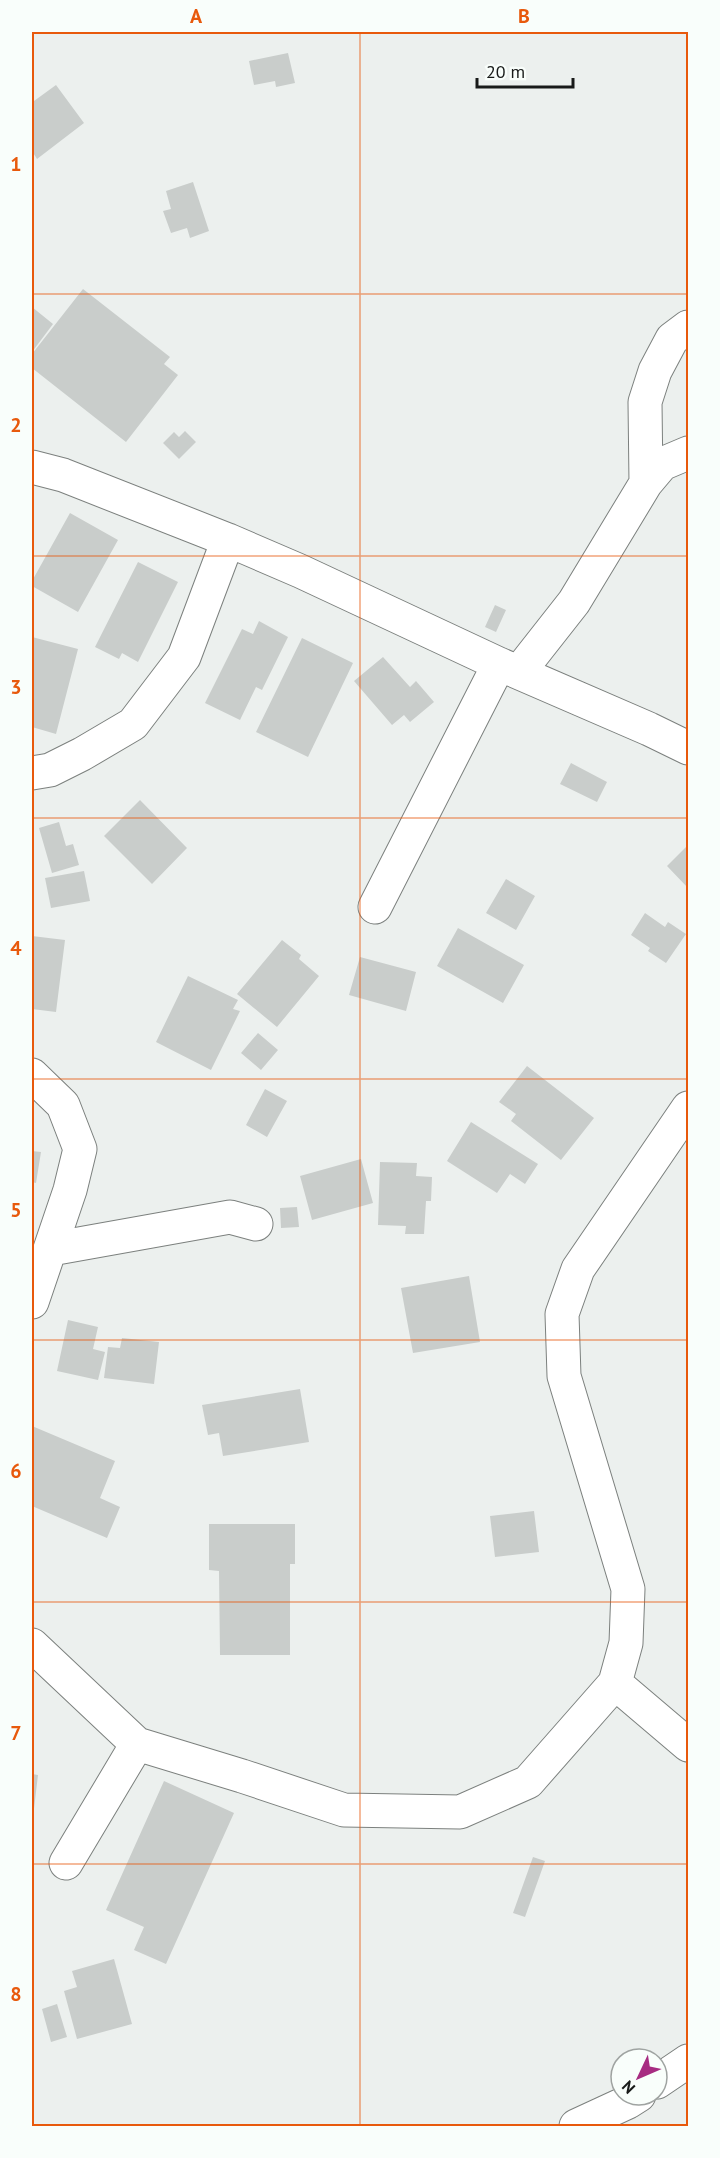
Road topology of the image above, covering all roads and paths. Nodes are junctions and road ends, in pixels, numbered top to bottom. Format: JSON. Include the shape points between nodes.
{"nodes":[{"id":1,"x":688,"y":327,"type":"edge"},
{"id":2,"x":688,"y":453,"type":"edge"},
{"id":3,"x":32,"y":467,"type":"edge"},
{"id":4,"x":646,"y":483,"type":"junction"},
{"id":5,"x":228,"y":540,"type":"junction"},
{"id":6,"x":509,"y":668,"type":"junction"},
{"id":7,"x":688,"y":748,"type":"edge"},
{"id":8,"x":32,"y":773,"type":"edge"},
{"id":9,"x":375,"y":907,"type":"dead end"},
{"id":10,"x":32,"y":1075,"type":"edge"},
{"id":11,"x":688,"y":1108,"type":"edge"},
{"id":12,"x":256,"y":1224,"type":"dead end"},
{"id":13,"x":51,"y":1249,"type":"junction"},
{"id":14,"x":32,"y":1302,"type":"edge"},
{"id":15,"x":32,"y":1645,"type":"edge"},
{"id":16,"x":615,"y":1683,"type":"junction"},
{"id":17,"x":137,"y":1744,"type":"junction"},
{"id":18,"x":688,"y":1745,"type":"edge"},
{"id":19,"x":66,"y":1863,"type":"dead end"},
{"id":20,"x":688,"y":2061,"type":"edge"},
{"id":21,"x":669,"y":2074,"type":"edge"},
{"id":22,"x":618,"y":2107,"type":"edge"},
{"id":23,"x":576,"y":2127,"type":"edge"}],
"edges":[{"from":1,"to":4,"type":"street","via":[[672,339],[655,371],[645,402]]},
{"from":2,"to":4,"type":"street","via":[[662,464]]},
{"from":3,"to":5,"type":"street","via":[[63,475]]},
{"from":4,"to":6,"type":"street","via":[[574,602]]},
{"from":5,"to":6,"type":"street"},
{"from":5,"to":8,"type":"street","via":[[184,657],[133,724],[50,770]]},
{"from":6,"to":7,"type":"street"},
{"from":6,"to":9,"type":"street"},
{"from":10,"to":13,"type":"street","via":[[63,1105],[80,1149]]},
{"from":11,"to":16,"type":"street","via":[[578,1269],[562,1314],[564,1376],[628,1589],[626,1643]]},
{"from":12,"to":13,"type":"street","via":[[230,1217]]},
{"from":13,"to":14,"type":"street"},
{"from":15,"to":17,"type":"street"},
{"from":16,"to":17,"type":"street","via":[[528,1782],[460,1812],[344,1810]]},
{"from":16,"to":18,"type":"street"},
{"from":17,"to":19,"type":"street"},
{"from":20,"to":21,"type":"street"},
{"from":22,"to":23,"type":"street"}]}
